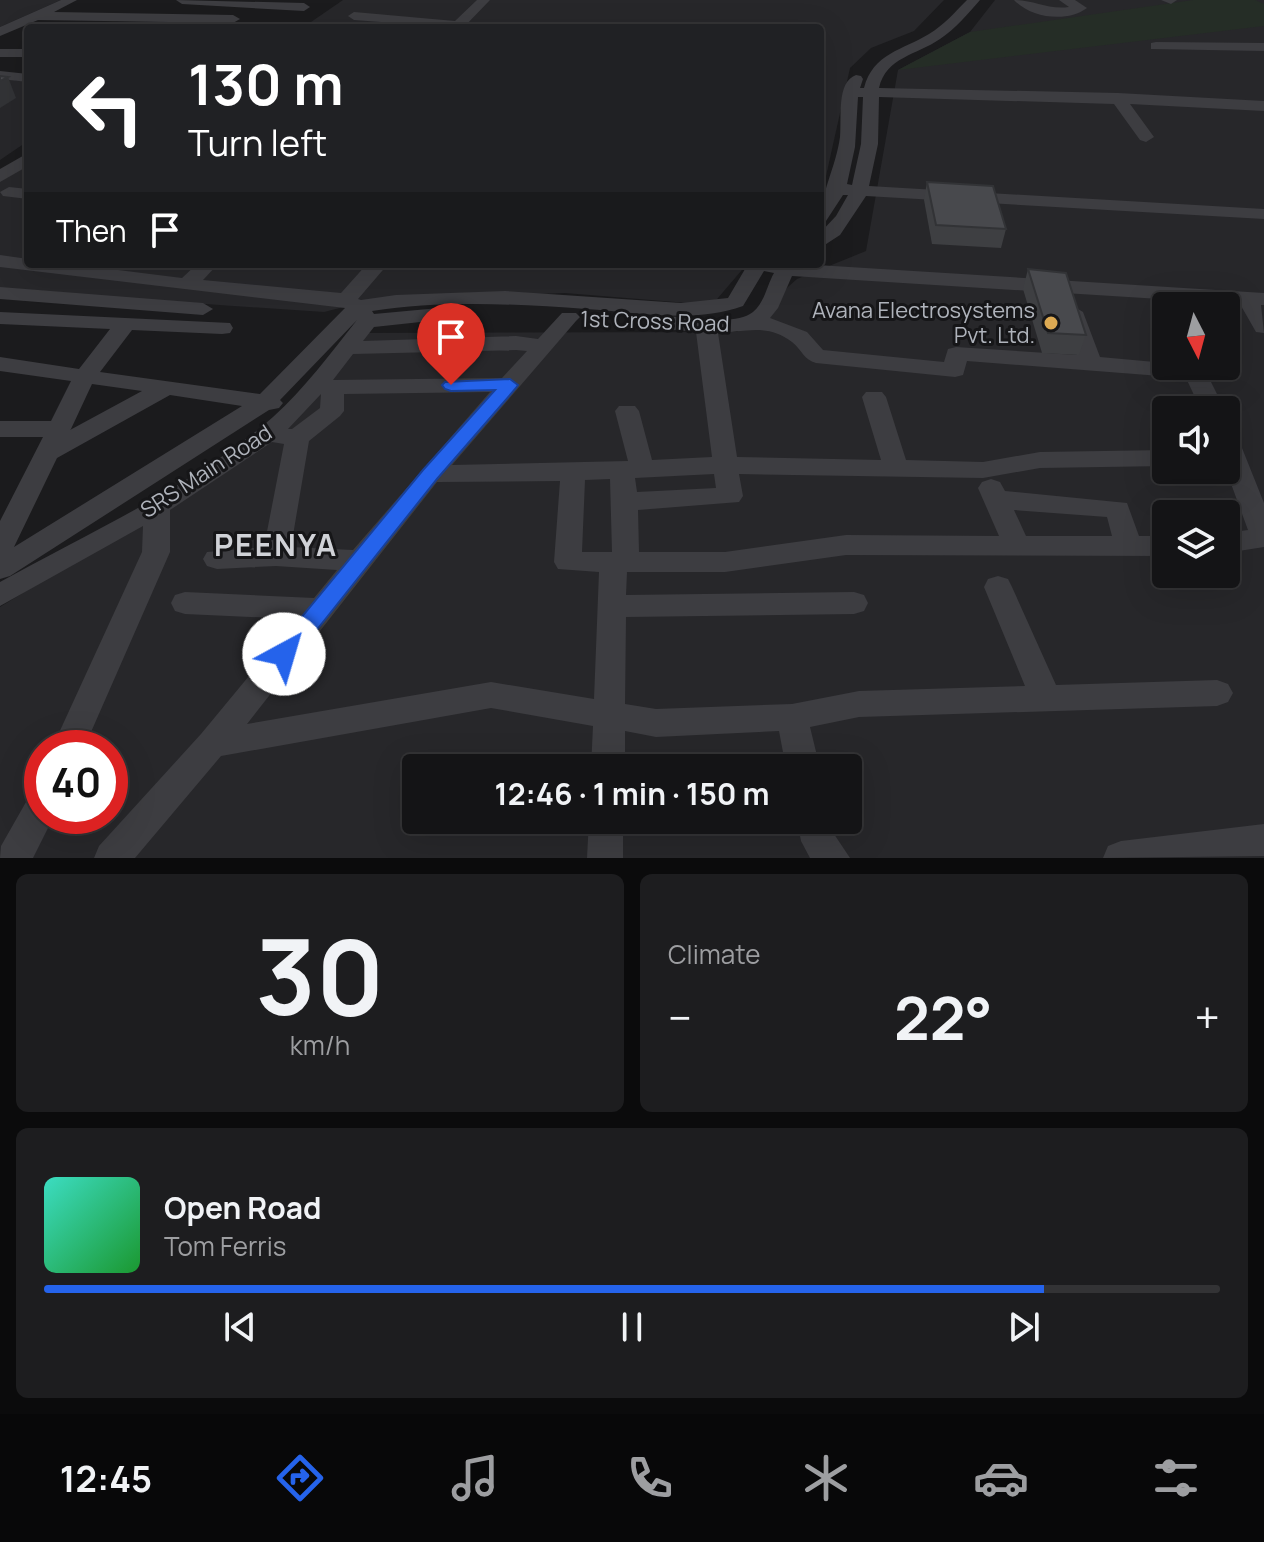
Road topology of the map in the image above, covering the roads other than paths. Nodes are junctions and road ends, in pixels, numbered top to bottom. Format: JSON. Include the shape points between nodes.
{"nodes":[{"id":1,"x":182,"y":0,"type":"edge"},
{"id":2,"x":484,"y":0,"type":"edge"},
{"id":3,"x":956,"y":0,"type":"edge"},
{"id":4,"x":974,"y":0,"type":"edge"},
{"id":5,"x":1020,"y":0,"type":"edge"},
{"id":6,"x":1065,"y":0,"type":"edge"},
{"id":7,"x":66,"y":2,"type":"edge"},
{"id":8,"x":304,"y":7,"type":"dead end"},
{"id":9,"x":399,"y":9,"type":"dead end"},
{"id":10,"x":36,"y":16,"type":"junction"},
{"id":11,"x":354,"y":16,"type":"dead end"},
{"id":12,"x":0,"y":19,"type":"edge"},
{"id":13,"x":386,"y":19,"type":"junction"},
{"id":14,"x":21,"y":23,"type":"junction"},
{"id":15,"x":379,"y":24,"type":"edge"},
{"id":16,"x":430,"y":24,"type":"edge"},
{"id":17,"x":460,"y":24,"type":"edge"},
{"id":18,"x":0,"y":35,"type":"edge"},
{"id":19,"x":24,"y":38,"type":"edge"},
{"id":20,"x":1264,"y":44,"type":"edge"},
{"id":21,"x":1156,"y":46,"type":"dead end"},
{"id":22,"x":0,"y":53,"type":"edge"},
{"id":23,"x":24,"y":53,"type":"edge"},
{"id":24,"x":0,"y":75,"type":"edge"},
{"id":25,"x":24,"y":78,"type":"edge"},
{"id":26,"x":849,"y":92,"type":"junction"},
{"id":27,"x":870,"y":93,"type":"junction"},
{"id":28,"x":1118,"y":98,"type":"junction"},
{"id":29,"x":1264,"y":106,"type":"edge"},
{"id":30,"x":1146,"y":137,"type":"dead end"},
{"id":31,"x":24,"y":149,"type":"edge"},
{"id":32,"x":24,"y":162,"type":"edge"},
{"id":33,"x":7,"y":179,"type":"edge"},
{"id":34,"x":838,"y":189,"type":"junction"},
{"id":35,"x":861,"y":191,"type":"junction"},
{"id":36,"x":824,"y":211,"type":"edge"},
{"id":37,"x":1264,"y":214,"type":"edge"},
{"id":38,"x":824,"y":238,"type":"edge"},
{"id":39,"x":0,"y":261,"type":"edge"},
{"id":40,"x":24,"y":264,"type":"edge"},
{"id":41,"x":55,"y":268,"type":"edge"},
{"id":42,"x":204,"y":268,"type":"edge"},
{"id":43,"x":376,"y":268,"type":"edge"},
{"id":44,"x":756,"y":268,"type":"edge"},
{"id":45,"x":788,"y":268,"type":"edge"},
{"id":46,"x":802,"y":268,"type":"edge"},
{"id":47,"x":187,"y":285,"type":"junction"},
{"id":48,"x":1064,"y":287,"type":"junction"},
{"id":49,"x":0,"y":293,"type":"edge"},
{"id":50,"x":1255,"y":298,"type":"edge"},
{"id":51,"x":1152,"y":300,"type":"edge"},
{"id":52,"x":203,"y":309,"type":"dead end"},
{"id":53,"x":357,"y":310,"type":"junction"},
{"id":54,"x":569,"y":317,"type":"junction"},
{"id":55,"x":0,"y":318,"type":"edge"},
{"id":56,"x":755,"y":320,"type":"junction"},
{"id":57,"x":125,"y":325,"type":"junction"},
{"id":58,"x":706,"y":326,"type":"junction"},
{"id":59,"x":1264,"y":327,"type":"edge"},
{"id":60,"x":222,"y":328,"type":"dead end"},
{"id":61,"x":543,"y":346,"type":"junction"},
{"id":62,"x":346,"y":348,"type":"junction"},
{"id":63,"x":1091,"y":363,"type":"junction"},
{"id":64,"x":0,"y":364,"type":"edge"},
{"id":65,"x":1152,"y":367,"type":"edge"},
{"id":66,"x":85,"y":376,"type":"junction"},
{"id":67,"x":510,"y":385,"type":"junction"},
{"id":68,"x":166,"y":388,"type":"junction"},
{"id":69,"x":314,"y":394,"type":"junction"},
{"id":70,"x":874,"y":397,"type":"dead end"},
{"id":71,"x":265,"y":402,"type":"junction"},
{"id":72,"x":627,"y":411,"type":"dead end"},
{"id":73,"x":0,"y":429,"type":"edge"},
{"id":74,"x":59,"y":429,"type":"junction"},
{"id":75,"x":268,"y":434,"type":"junction"},
{"id":76,"x":297,"y":438,"type":"junction"},
{"id":77,"x":47,"y":453,"type":"junction"},
{"id":78,"x":1152,"y":458,"type":"edge"},
{"id":79,"x":724,"y":465,"type":"junction"},
{"id":80,"x":896,"y":468,"type":"junction"},
{"id":81,"x":632,"y":469,"type":"junction"},
{"id":82,"x":983,"y":470,"type":"junction"},
{"id":83,"x":573,"y":472,"type":"junction"},
{"id":84,"x":430,"y":474,"type":"junction"},
{"id":85,"x":1240,"y":478,"type":"edge"},
{"id":86,"x":995,"y":499,"type":"junction"},
{"id":87,"x":625,"y":502,"type":"junction"},
{"id":88,"x":157,"y":506,"type":"junction"},
{"id":89,"x":1264,"y":537,"type":"edge"},
{"id":90,"x":1240,"y":541,"type":"edge"},
{"id":91,"x":1016,"y":544,"type":"junction"},
{"id":92,"x":1128,"y":545,"type":"junction"},
{"id":93,"x":1152,"y":546,"type":"edge"},
{"id":94,"x":1,"y":551,"type":"edge"},
{"id":95,"x":276,"y":556,"type":"junction"},
{"id":96,"x":217,"y":559,"type":"dead end"},
{"id":97,"x":360,"y":561,"type":"junction"},
{"id":98,"x":620,"y":562,"type":"junction"},
{"id":99,"x":998,"y":587,"type":"dead end"},
{"id":100,"x":0,"y":595,"type":"edge"},
{"id":101,"x":185,"y":603,"type":"dead end"},
{"id":102,"x":854,"y":603,"type":"dead end"},
{"id":103,"x":612,"y":606,"type":"junction"},
{"id":104,"x":321,"y":609,"type":"junction"},
{"id":105,"x":1217,"y":693,"type":"dead end"},
{"id":106,"x":1046,"y":698,"type":"junction"},
{"id":107,"x":610,"y":715,"type":"junction"},
{"id":108,"x":792,"y":717,"type":"junction"},
{"id":109,"x":76,"y":730,"type":"edge"},
{"id":110,"x":212,"y":744,"type":"junction"},
{"id":111,"x":609,"y":754,"type":"edge"},
{"id":112,"x":800,"y":754,"type":"edge"},
{"id":113,"x":27,"y":834,"type":"edge"},
{"id":114,"x":606,"y":834,"type":"edge"},
{"id":115,"x":817,"y":834,"type":"edge"},
{"id":116,"x":1264,"y":840,"type":"edge"},
{"id":117,"x":14,"y":858,"type":"edge"},
{"id":118,"x":112,"y":858,"type":"edge"},
{"id":119,"x":605,"y":858,"type":"edge"},
{"id":120,"x":832,"y":858,"type":"edge"},
{"id":121,"x":1121,"y":858,"type":"edge"}],
"edges":[{"from":1,"to":8,"type":"street"},
{"from":2,"to":17,"type":"street"},
{"from":3,"to":26,"type":"street","via":[[926,29],[863,64]]},
{"from":4,"to":27,"type":"street","via":[[936,36],[886,62]]},
{"from":5,"to":6,"type":"street","via":[[1043,13],[1081,8]]},
{"from":7,"to":10,"type":"street"},
{"from":7,"to":10,"type":"street","via":[[231,15]]},
{"from":9,"to":13,"type":"street"},
{"from":10,"to":14,"type":"street"},
{"from":11,"to":13,"type":"street"},
{"from":12,"to":14,"type":"street"},
{"from":13,"to":15,"type":"street"},
{"from":13,"to":16,"type":"street"},
{"from":14,"to":18,"type":"street"},
{"from":18,"to":19,"type":"street"},
{"from":20,"to":21,"type":"street"},
{"from":22,"to":23,"type":"street"},
{"from":24,"to":25,"type":"street"},
{"from":26,"to":27,"type":"street"},
{"from":26,"to":34,"type":"street"},
{"from":27,"to":28,"type":"street"},
{"from":27,"to":35,"type":"street","via":[[871,128]]},
{"from":28,"to":29,"type":"street"},
{"from":28,"to":30,"type":"street"},
{"from":31,"to":33,"type":"street"},
{"from":32,"to":33,"type":"street"},
{"from":34,"to":35,"type":"street"},
{"from":34,"to":36,"type":"street"},
{"from":35,"to":37,"type":"street"},
{"from":35,"to":38,"type":"street","via":[[848,216]]},
{"from":39,"to":40,"type":"street"},
{"from":41,"to":47,"type":"street"},
{"from":42,"to":47,"type":"street"},
{"from":43,"to":53,"type":"street","name":"SRS Main Road"},
{"from":44,"to":53,"type":"street","via":[[736,302],[722,307],[505,297],[396,301]]},
{"from":45,"to":56,"type":"street","name":"1st Cross Road","via":[[767,312]]},
{"from":46,"to":48,"type":"street"},
{"from":47,"to":53,"type":"street"},
{"from":48,"to":51,"type":"street"},
{"from":48,"to":63,"type":"street"},
{"from":49,"to":52,"type":"street"},
{"from":50,"to":59,"type":"street"},
{"from":53,"to":54,"type":"street"},
{"from":53,"to":62,"type":"street","name":"SRS Main Road"},
{"from":53,"to":71,"type":"street"},
{"from":54,"to":58,"type":"street","name":"1st Cross Road"},
{"from":54,"to":61,"type":"street","name":"1st Cross Road"},
{"from":55,"to":57,"type":"street"},
{"from":56,"to":58,"type":"street","name":"1st Cross Road"},
{"from":56,"to":63,"type":"street","via":[[799,337],[816,356],[955,370],[956,354]]},
{"from":57,"to":60,"type":"street"},
{"from":57,"to":66,"type":"street"},
{"from":58,"to":79,"type":"street"},
{"from":61,"to":62,"type":"street"},
{"from":61,"to":67,"type":"street","name":"1st Cross Road"},
{"from":62,"to":69,"type":"street","name":"SRS Main Road"},
{"from":63,"to":65,"type":"street"},
{"from":64,"to":66,"type":"street"},
{"from":66,"to":68,"type":"street"},
{"from":66,"to":74,"type":"street"},
{"from":67,"to":69,"type":"street"},
{"from":67,"to":84,"type":"street","name":"1st Cross Road"},
{"from":68,"to":71,"type":"street"},
{"from":68,"to":77,"type":"street"},
{"from":69,"to":71,"type":"street"},
{"from":69,"to":75,"type":"street","name":"SRS Main Road"},
{"from":69,"to":76,"type":"street","via":[[332,411]]},
{"from":70,"to":80,"type":"street"},
{"from":71,"to":94,"type":"street"},
{"from":72,"to":81,"type":"street"},
{"from":73,"to":74,"type":"street"},
{"from":74,"to":77,"type":"street"},
{"from":75,"to":76,"type":"street"},
{"from":75,"to":88,"type":"street","name":"SRS Main Road"},
{"from":76,"to":95,"type":"street"},
{"from":77,"to":94,"type":"street"},
{"from":78,"to":82,"type":"street","via":[[1040,460]]},
{"from":79,"to":80,"type":"street"},
{"from":79,"to":81,"type":"street"},
{"from":79,"to":87,"type":"street","via":[[730,496]]},
{"from":80,"to":82,"type":"street"},
{"from":81,"to":83,"type":"street"},
{"from":81,"to":87,"type":"street"},
{"from":82,"to":86,"type":"street"},
{"from":83,"to":84,"type":"street"},
{"from":83,"to":98,"type":"street","via":[[568,562]]},
{"from":84,"to":97,"type":"street","name":"1st Cross Road"},
{"from":85,"to":89,"type":"street"},
{"from":86,"to":91,"type":"street"},
{"from":86,"to":92,"type":"street","via":[[1118,509]]},
{"from":87,"to":98,"type":"street"},
{"from":88,"to":100,"type":"street","name":"SRS Main Road"},
{"from":88,"to":109,"type":"street","via":[[156,552]]},
{"from":89,"to":90,"type":"street"},
{"from":91,"to":92,"type":"street"},
{"from":91,"to":98,"type":"street","via":[[846,545],[725,562]]},
{"from":92,"to":93,"type":"street"},
{"from":95,"to":96,"type":"street"},
{"from":95,"to":97,"type":"street"},
{"from":97,"to":104,"type":"street","name":"1st Cross Road"},
{"from":98,"to":103,"type":"street"},
{"from":99,"to":106,"type":"street"},
{"from":101,"to":104,"type":"street"},
{"from":102,"to":103,"type":"street"},
{"from":103,"to":107,"type":"street"},
{"from":104,"to":110,"type":"street","name":"1st Cross Road"},
{"from":105,"to":106,"type":"street"},
{"from":106,"to":108,"type":"street","via":[[859,704]]},
{"from":107,"to":108,"type":"street","via":[[656,723]]},
{"from":107,"to":110,"type":"street","via":[[491,695]]},
{"from":107,"to":111,"type":"street"},
{"from":108,"to":112,"type":"street"},
{"from":110,"to":118,"type":"street","name":"1st Cross Road"},
{"from":113,"to":117,"type":"street"},
{"from":114,"to":119,"type":"street"},
{"from":115,"to":120,"type":"street"},
{"from":116,"to":121,"type":"street"}]}
